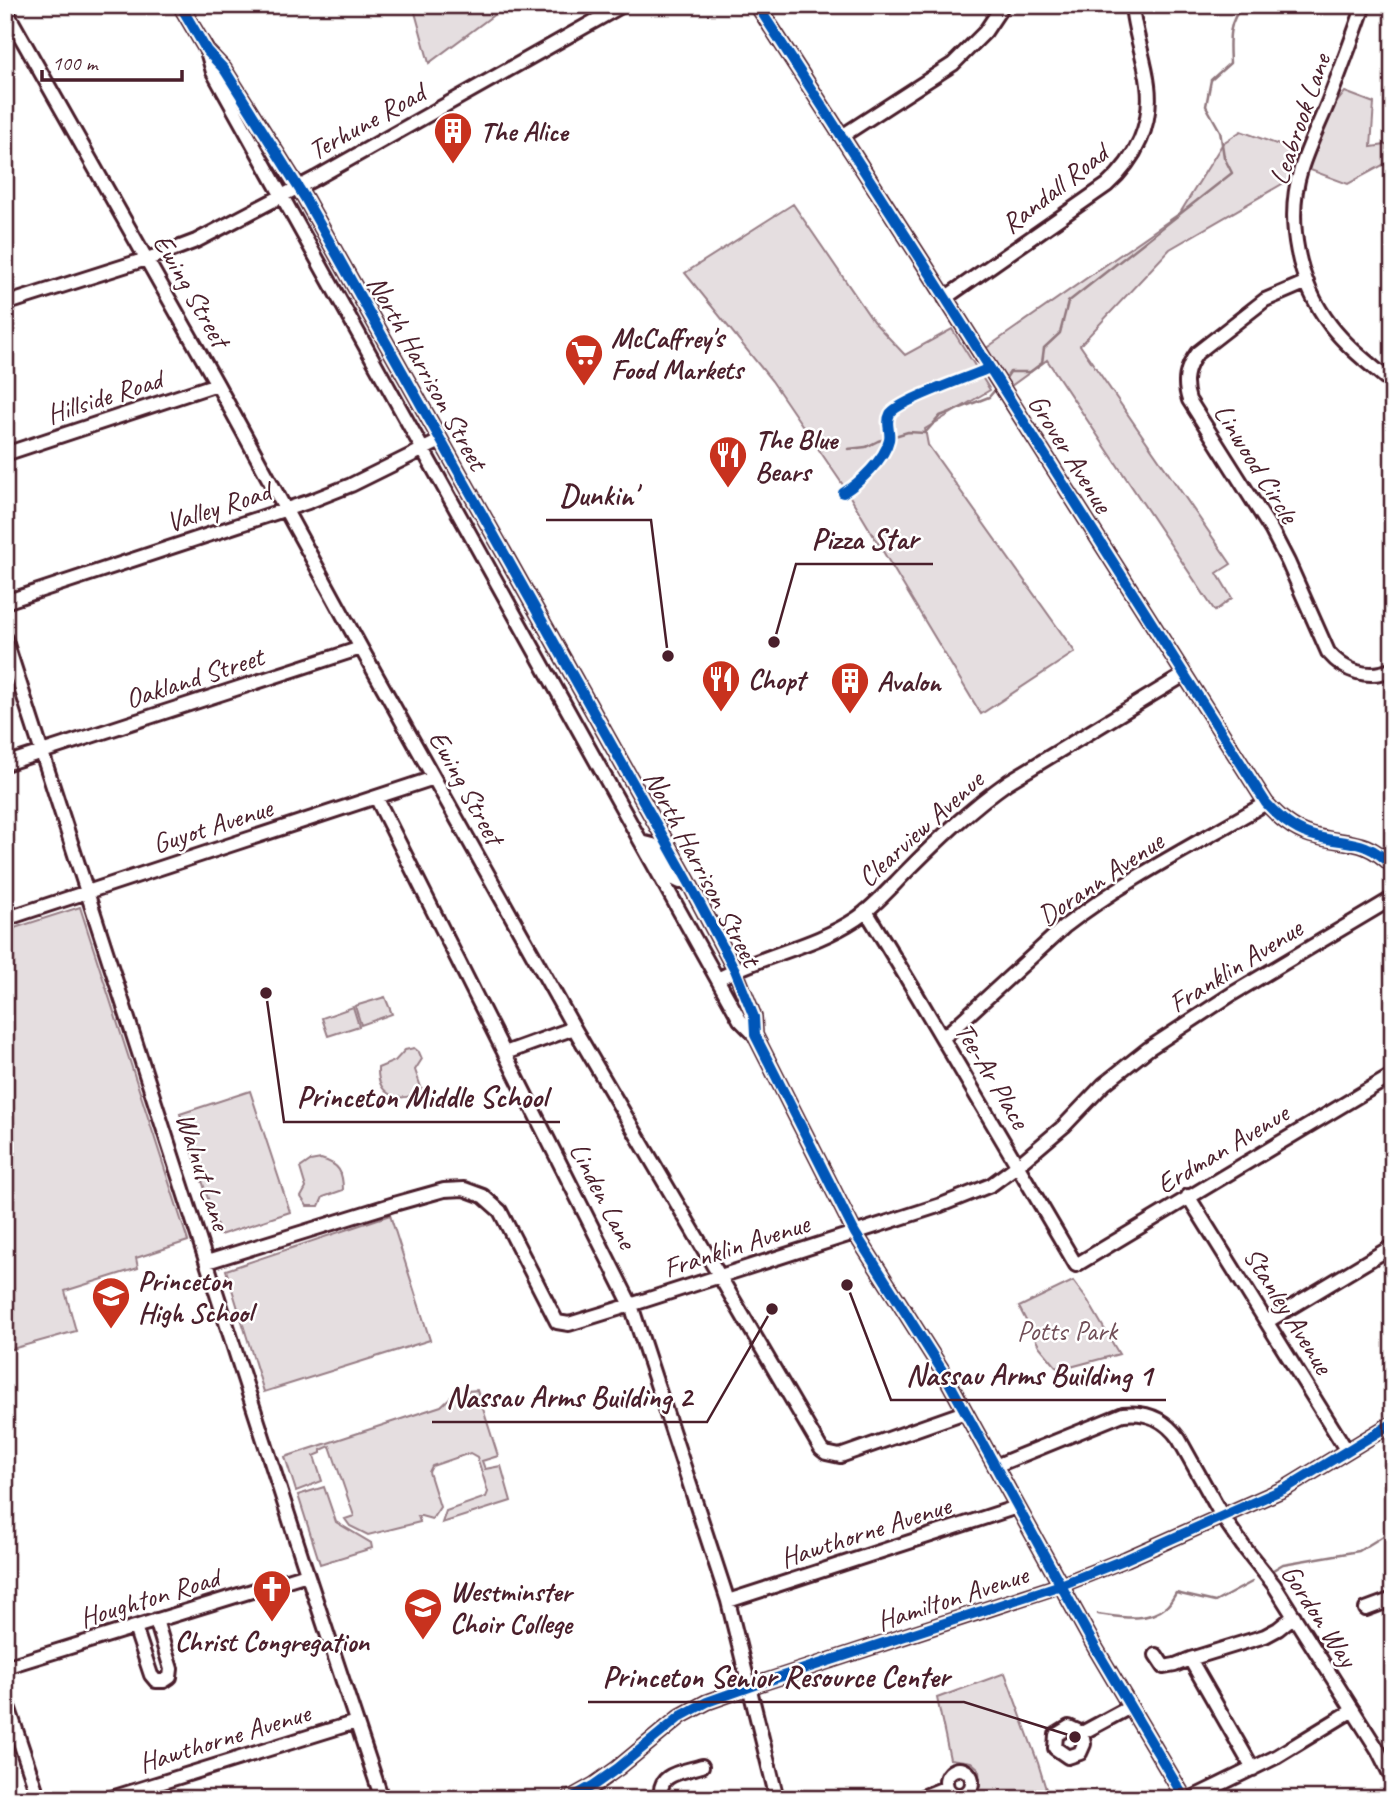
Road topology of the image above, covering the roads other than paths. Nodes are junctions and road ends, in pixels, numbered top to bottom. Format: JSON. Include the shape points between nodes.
{"nodes":[{"id":1,"x":180,"y":5,"type":"edge"},
{"id":2,"x":623,"y":5,"type":"edge"},
{"id":3,"x":757,"y":5,"type":"edge"},
{"id":4,"x":1003,"y":5,"type":"edge"},
{"id":5,"x":1132,"y":5,"type":"edge"},
{"id":6,"x":1364,"y":5,"type":"edge"},
{"id":7,"x":5,"y":9,"type":"edge"},
{"id":8,"x":207,"y":51,"type":"junction"},
{"id":9,"x":842,"y":136,"type":"junction"},
{"id":10,"x":298,"y":187,"type":"junction"},
{"id":11,"x":281,"y":196,"type":"junction"},
{"id":12,"x":146,"y":259,"type":"junction"},
{"id":13,"x":1307,"y":282,"type":"junction"},
{"id":14,"x":946,"y":298,"type":"junction"},
{"id":15,"x":5,"y":304,"type":"edge"},
{"id":16,"x":217,"y":384,"type":"junction"},
{"id":17,"x":1393,"y":384,"type":"edge"},
{"id":18,"x":440,"y":441,"type":"junction"},
{"id":19,"x":423,"y":450,"type":"junction"},
{"id":20,"x":5,"y":454,"type":"edge"},
{"id":21,"x":285,"y":510,"type":"junction"},
{"id":22,"x":5,"y":602,"type":"edge"},
{"id":23,"x":5,"y":638,"type":"edge"},
{"id":24,"x":361,"y":648,"type":"junction"},
{"id":25,"x":1393,"y":669,"type":"edge"},
{"id":26,"x":1184,"y":675,"type":"junction"},
{"id":27,"x":42,"y":752,"type":"junction"},
{"id":28,"x":5,"y":764,"type":"edge"},
{"id":29,"x":434,"y":778,"type":"junction"},
{"id":30,"x":630,"y":779,"type":"junction"},
{"id":31,"x":376,"y":797,"type":"junction"},
{"id":32,"x":1266,"y":803,"type":"junction"},
{"id":33,"x":626,"y":813,"type":"junction"},
{"id":34,"x":642,"y":842,"type":"junction"},
{"id":35,"x":1393,"y":866,"type":"edge"},
{"id":36,"x":688,"y":881,"type":"junction"},
{"id":37,"x":87,"y":892,"type":"junction"},
{"id":38,"x":1393,"y":898,"type":"edge"},
{"id":39,"x":866,"y":911,"type":"junction"},
{"id":40,"x":707,"y":918,"type":"junction"},
{"id":41,"x":5,"y":919,"type":"edge"},
{"id":42,"x":693,"y":936,"type":"junction"},
{"id":43,"x":735,"y":970,"type":"junction"},
{"id":44,"x":718,"y":979,"type":"junction"},
{"id":45,"x":574,"y":1028,"type":"junction"},
{"id":46,"x":755,"y":1035,"type":"junction"},
{"id":47,"x":943,"y":1038,"type":"junction"},
{"id":48,"x":505,"y":1053,"type":"junction"},
{"id":49,"x":1393,"y":1074,"type":"edge"},
{"id":50,"x":1018,"y":1165,"type":"junction"},
{"id":51,"x":1188,"y":1196,"type":"junction"},
{"id":52,"x":855,"y":1233,"type":"junction"},
{"id":53,"x":1393,"y":1246,"type":"edge"},
{"id":54,"x":207,"y":1262,"type":"junction"},
{"id":55,"x":1076,"y":1265,"type":"joint"},
{"id":56,"x":719,"y":1276,"type":"junction"},
{"id":57,"x":631,"y":1305,"type":"junction"},
{"id":58,"x":1268,"y":1321,"type":"junction"},
{"id":59,"x":965,"y":1412,"type":"junction"},
{"id":60,"x":1393,"y":1423,"type":"edge"},
{"id":61,"x":1347,"y":1451,"type":"junction"},
{"id":62,"x":995,"y":1466,"type":"junction"},
{"id":63,"x":1017,"y":1507,"type":"junction"},
{"id":64,"x":1222,"y":1516,"type":"junction"},
{"id":65,"x":307,"y":1574,"type":"junction"},
{"id":66,"x":1061,"y":1585,"type":"junction"},
{"id":67,"x":1393,"y":1599,"type":"edge"},
{"id":68,"x":728,"y":1601,"type":"junction"},
{"id":69,"x":1366,"y":1609,"type":"dead end"},
{"id":70,"x":1294,"y":1616,"type":"junction"},
{"id":71,"x":156,"y":1620,"type":"junction"},
{"id":72,"x":135,"y":1627,"type":"junction"},
{"id":73,"x":1156,"y":1655,"type":"dead end"},
{"id":74,"x":1190,"y":1659,"type":"junction"},
{"id":75,"x":5,"y":1667,"type":"edge"},
{"id":76,"x":749,"y":1687,"type":"junction"},
{"id":77,"x":5,"y":1697,"type":"edge"},
{"id":78,"x":1130,"y":1707,"type":"junction"},
{"id":79,"x":1353,"y":1710,"type":"junction"},
{"id":80,"x":356,"y":1722,"type":"junction"},
{"id":81,"x":1082,"y":1733,"type":"dead end"},
{"id":82,"x":702,"y":1766,"type":"dead end"},
{"id":83,"x":1253,"y":1769,"type":"junction"},
{"id":84,"x":1393,"y":1780,"type":"edge"},
{"id":85,"x":947,"y":1787,"type":"dead end"},
{"id":86,"x":39,"y":1799,"type":"edge"},
{"id":87,"x":108,"y":1799,"type":"edge"},
{"id":88,"x":382,"y":1799,"type":"edge"},
{"id":89,"x":569,"y":1799,"type":"edge"},
{"id":90,"x":662,"y":1799,"type":"edge"},
{"id":91,"x":778,"y":1799,"type":"edge"},
{"id":92,"x":917,"y":1799,"type":"edge"},
{"id":93,"x":1188,"y":1799,"type":"edge"}],
"edges":[{"from":1,"to":8,"type":"street","name":"North Harrison Street"},
{"from":2,"to":10,"type":"street","name":"Terhune Road"},
{"from":3,"to":9,"type":"street","name":"Grover Avenue"},
{"from":4,"to":9,"type":"street","via":[[985,32],[953,64]]},
{"from":5,"to":14,"type":"street","name":"Randall Road","via":[[1149,103],[1143,135],[1129,163],[1107,186]]},
{"from":6,"to":13,"type":"street","name":"Leabrook Lane","via":[[1297,185],[1296,234]]},
{"from":7,"to":12,"type":"street","name":"Ewing Street"},
{"from":8,"to":10,"type":"street","name":"North Harrison Street","via":[[224,69]]},
{"from":8,"to":11,"type":"street","name":"North Harrison Street","via":[[212,72]]},
{"from":9,"to":14,"type":"street","name":"Grover Avenue"},
{"from":10,"to":11,"type":"street","name":"Terhune Road"},
{"from":10,"to":18,"type":"street","name":"North Harrison Street"},
{"from":11,"to":12,"type":"street","name":"Terhune Road","via":[[196,241]]},
{"from":11,"to":19,"type":"street","name":"North Harrison Street"},
{"from":12,"to":15,"type":"street","name":"Terhune Road"},
{"from":12,"to":16,"type":"street","name":"Ewing Street"},
{"from":13,"to":17,"type":"street","name":"Leabrook Lane","via":[[1324,316],[1344,341]]},
{"from":13,"to":25,"type":"street","name":"Linwood Circle","via":[[1265,300],[1197,353],[1186,372],[1186,390],[1272,531],[1328,652],[1345,667],[1363,674]]},
{"from":14,"to":26,"type":"street","name":"Grover Avenue"},
{"from":16,"to":20,"type":"street","name":"Hillside Road"},
{"from":16,"to":21,"type":"street","name":"Ewing Street"},
{"from":18,"to":19,"type":"street","name":"Valley Road"},
{"from":18,"to":30,"type":"street","name":"North Harrison Street"},
{"from":19,"to":21,"type":"street","name":"Valley Road"},
{"from":19,"to":33,"type":"street","name":"North Harrison Street"},
{"from":21,"to":22,"type":"street","name":"Valley Road"},
{"from":21,"to":24,"type":"street","name":"Ewing Street"},
{"from":23,"to":27,"type":"street","name":"Walnut Lane"},
{"from":24,"to":27,"type":"street","name":"Oakland Street"},
{"from":24,"to":29,"type":"street","name":"Ewing Street"},
{"from":26,"to":32,"type":"street","name":"Grover Avenue"},
{"from":26,"to":39,"type":"street","name":"Clearview Avenue","via":[[986,798]]},
{"from":27,"to":28,"type":"street","name":"Oakland Street"},
{"from":27,"to":37,"type":"street","name":"Walnut Lane"},
{"from":29,"to":31,"type":"street","name":"Guyot Avenue"},
{"from":29,"to":45,"type":"street","name":"Ewing Street"},
{"from":30,"to":33,"type":"street","via":[[623,800]]},
{"from":30,"to":36,"type":"street","name":"North Harrison Street"},
{"from":31,"to":37,"type":"street","name":"Guyot Avenue"},
{"from":31,"to":48,"type":"street","name":"Linden Lane"},
{"from":32,"to":35,"type":"street","name":"Grover Avenue","via":[[1299,830],[1361,844]]},
{"from":32,"to":47,"type":"street","name":"Dorann Avenue","via":[[1081,914]]},
{"from":33,"to":34,"type":"street","name":"North Harrison Street"},
{"from":34,"to":36,"type":"street","via":[[653,845],[671,878]]},
{"from":34,"to":42,"type":"street","name":"North Harrison Street"},
{"from":36,"to":40,"type":"street","name":"North Harrison Street"},
{"from":37,"to":41,"type":"street","name":"Guyot Avenue"},
{"from":37,"to":54,"type":"street","name":"Walnut Lane"},
{"from":38,"to":50,"type":"street","name":"Franklin Avenue","via":[[1148,1049]]},
{"from":39,"to":43,"type":"street","name":"Clearview Avenue","via":[[827,935]]},
{"from":39,"to":47,"type":"street","name":"Tee-Ar Place"},
{"from":40,"to":42,"type":"street"},
{"from":40,"to":43,"type":"street","name":"North Harrison Street"},
{"from":42,"to":44,"type":"street","name":"North Harrison Street"},
{"from":43,"to":44,"type":"street","name":"Clearview Avenue"},
{"from":43,"to":46,"type":"street","name":"North Harrison Street","via":[[754,1017]]},
{"from":44,"to":46,"type":"street","name":"North Harrison Street","via":[[740,1020]]},
{"from":45,"to":48,"type":"street"},
{"from":45,"to":56,"type":"street","name":"Ewing Street"},
{"from":46,"to":52,"type":"street","name":"North Harrison Street"},
{"from":47,"to":50,"type":"street","name":"Tee-Ar Place"},
{"from":48,"to":57,"type":"street","name":"Linden Lane"},
{"from":49,"to":51,"type":"street","name":"Erdman Avenue"},
{"from":50,"to":52,"type":"street","name":"Franklin Avenue","via":[[974,1193]]},
{"from":50,"to":55,"type":"street","name":"Tee-Ar Place"},
{"from":51,"to":55,"type":"street","name":"Erdman Avenue"},
{"from":51,"to":58,"type":"street","name":"Stanley Avenue"},
{"from":52,"to":56,"type":"street","name":"Franklin Avenue"},
{"from":52,"to":59,"type":"street","name":"North Harrison Street"},
{"from":53,"to":58,"type":"street"},
{"from":54,"to":57,"type":"street","name":"Franklin Avenue","via":[[394,1203],[464,1189],[483,1196],[500,1210],[557,1322],[569,1324]]},
{"from":54,"to":65,"type":"street","name":"Walnut Lane"},
{"from":56,"to":57,"type":"street","name":"Franklin Avenue"},
{"from":56,"to":59,"type":"street","name":"Ewing Street","via":[[826,1453],[840,1456]]},
{"from":57,"to":68,"type":"street","name":"Linden Lane"},
{"from":58,"to":61,"type":"street","name":"Stanley Avenue"},
{"from":59,"to":62,"type":"street","name":"North Harrison Street"},
{"from":60,"to":61,"type":"street","name":"Hamilton Avenue"},
{"from":61,"to":64,"type":"street","name":"Hamilton Avenue","via":[[1286,1488]]},
{"from":62,"to":63,"type":"street","name":"North Harrison Street"},
{"from":62,"to":64,"type":"street","name":"Gordon Way","via":[[1123,1414],[1144,1414],[1173,1430]]},
{"from":63,"to":66,"type":"street","name":"North Harrison Street"},
{"from":63,"to":68,"type":"street","name":"Hawthorne Avenue"},
{"from":64,"to":66,"type":"street","name":"Hamilton Avenue"},
{"from":64,"to":70,"type":"street","name":"Gordon Way"},
{"from":65,"to":71,"type":"street","name":"Houghton Road"},
{"from":65,"to":80,"type":"street","name":"Walnut Lane"},
{"from":66,"to":76,"type":"street","name":"Hamilton Avenue"},
{"from":66,"to":78,"type":"street","name":"North Harrison Street"},
{"from":67,"to":69,"type":"street"},
{"from":68,"to":76,"type":"street","name":"Linden Lane"},
{"from":70,"to":74,"type":"street","via":[[1265,1636]]},
{"from":70,"to":79,"type":"street","name":"Gordon Way"},
{"from":71,"to":72,"type":"street","name":"Houghton Road"},
{"from":71,"to":72,"type":"street","via":[[171,1669],[164,1681],[151,1675]]},
{"from":72,"to":75,"type":"street","name":"Houghton Road"},
{"from":73,"to":74,"type":"street","via":[[1164,1667]]},
{"from":74,"to":83,"type":"street"},
{"from":76,"to":89,"type":"street","name":"Hamilton Avenue","via":[[688,1712],[618,1768]]},
{"from":76,"to":91,"type":"street","name":"Linden Lane"},
{"from":77,"to":86,"type":"street"},
{"from":78,"to":81,"type":"street"},
{"from":78,"to":93,"type":"street","name":"North Harrison Street"},
{"from":79,"to":83,"type":"street"},
{"from":79,"to":84,"type":"street","name":"Gordon Way"},
{"from":80,"to":87,"type":"street","name":"Hawthorne Avenue"},
{"from":80,"to":88,"type":"street","name":"Walnut Lane"},
{"from":82,"to":90,"type":"street","via":[[666,1778],[661,1784]]},
{"from":83,"to":93,"type":"street"},
{"from":85,"to":92,"type":"street"}]}
